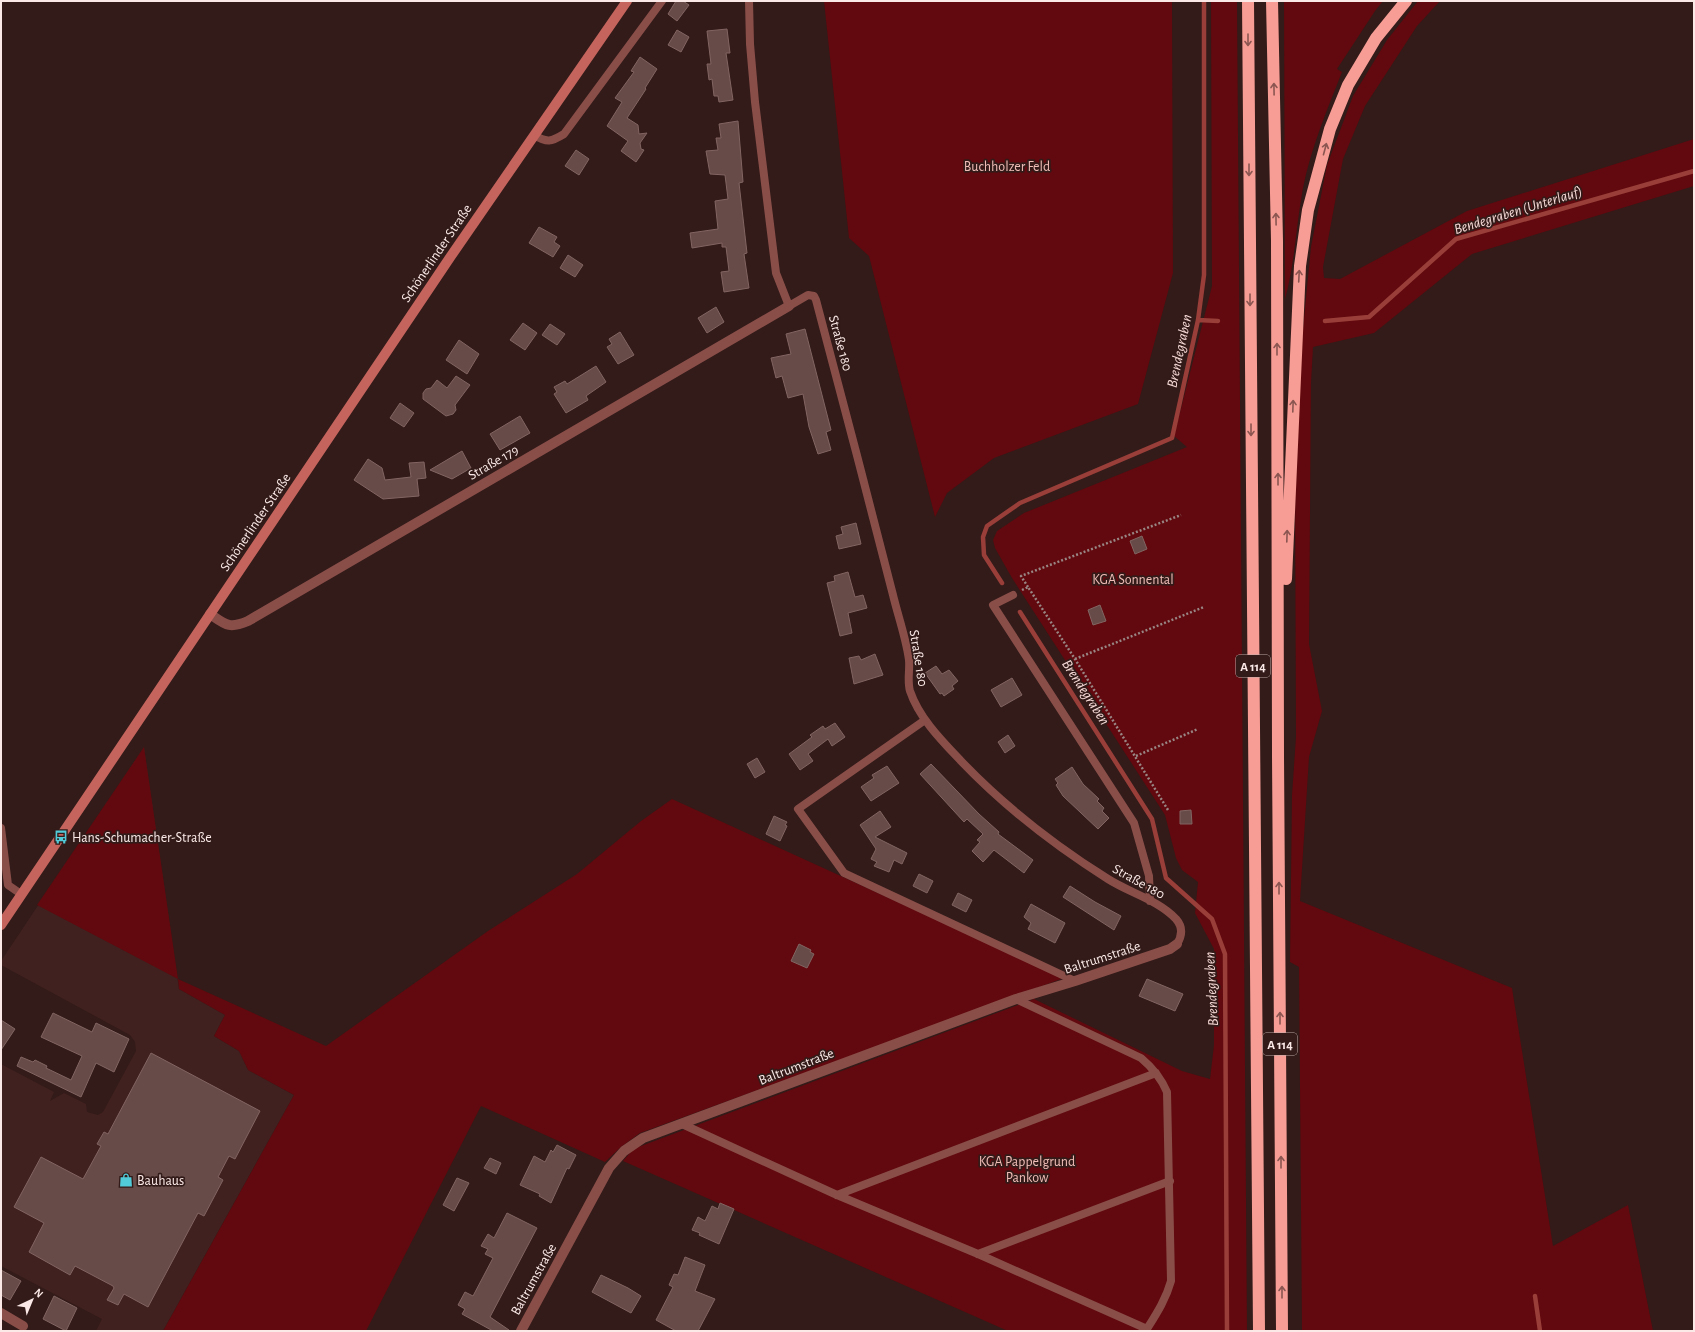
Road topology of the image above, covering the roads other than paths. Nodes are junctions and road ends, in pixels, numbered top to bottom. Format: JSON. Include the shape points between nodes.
{"nodes":[{"id":1,"x":627,"y":1,"type":"edge"},
{"id":2,"x":662,"y":1,"type":"edge"},
{"id":3,"x":750,"y":1,"type":"edge"},
{"id":4,"x":1248,"y":1,"type":"edge"},
{"id":5,"x":1272,"y":1,"type":"edge"},
{"id":6,"x":1406,"y":1,"type":"edge"},
{"id":7,"x":534,"y":135,"type":"junction"},
{"id":8,"x":789,"y":306,"type":"junction"},
{"id":9,"x":1013,"y":594,"type":"road end"},
{"id":10,"x":210,"y":614,"type":"junction"},
{"id":11,"x":925,"y":720,"type":"junction"},
{"id":12,"x":1278,"y":756,"type":"junction"},
{"id":13,"x":1,"y":828,"type":"edge"},
{"id":14,"x":21,"y":894,"type":"junction"},
{"id":15,"x":1150,"y":901,"type":"junction"},
{"id":16,"x":1,"y":925,"type":"edge"},
{"id":17,"x":1177,"y":944,"type":"joint"},
{"id":18,"x":1075,"y":981,"type":"junction"},
{"id":19,"x":1016,"y":999,"type":"junction"},
{"id":20,"x":1156,"y":1073,"type":"junction"},
{"id":21,"x":682,"y":1124,"type":"junction"},
{"id":22,"x":1170,"y":1181,"type":"junction"},
{"id":23,"x":837,"y":1195,"type":"junction"},
{"id":24,"x":978,"y":1254,"type":"junction"},
{"id":25,"x":1,"y":1314,"type":"edge"},
{"id":26,"x":23,"y":1326,"type":"dead end"},
{"id":27,"x":521,"y":1331,"type":"edge"},
{"id":28,"x":1259,"y":1331,"type":"edge"},
{"id":29,"x":1282,"y":1331,"type":"edge"}],
"edges":[{"from":1,"to":7,"type":"main road","name":"Schönerlinder Straße"},
{"from":2,"to":7,"type":"lane","via":[[564,134],[553,141],[543,140]]},
{"from":3,"to":8,"type":"lane","via":[[750,44],[755,102],[776,273]]},
{"from":4,"to":28,"type":"highway","number":"A 114","one_way":true},
{"from":12,"to":5,"type":"highway","number":"A 114","one_way":true,"via":[[1277,249]]},
{"from":12,"to":6,"type":"highway","one_way":true,"via":[[1294,373],[1300,266],[1308,210],[1330,129],[1348,85],[1376,38]]},
{"from":7,"to":10,"type":"main road","name":"Schönerlinder Straße"},
{"from":8,"to":10,"type":"street","name":"Straße 179","via":[[248,621],[237,626],[228,626]]},
{"from":8,"to":11,"type":"lane","name":"Straße 180","via":[[808,295],[814,296],[816,300],[909,661],[910,690]]},
{"from":9,"to":15,"type":"lane","via":[[993,605],[1134,823],[1149,876]]},
{"from":10,"to":14,"type":"main road","name":"Schönerlinder Straße"},
{"from":11,"to":15,"type":"lane","name":"Straße 180","via":[[985,786],[1020,817],[1064,851],[1110,881]]},
{"from":11,"to":18,"type":"lane","via":[[798,810],[844,873]]},
{"from":29,"to":12,"type":"highway","number":"A 114","one_way":true},
{"from":13,"to":14,"type":"lane","via":[[8,885]]},
{"from":14,"to":16,"type":"main road","name":"Schönerlinder Straße"},
{"from":15,"to":17,"type":"lane","name":"Straße 180","via":[[1178,921],[1182,929]]},
{"from":17,"to":18,"type":"street","name":"Baltrumstraße","via":[[1170,949]]},
{"from":18,"to":19,"type":"street","name":"Baltrumstraße"},
{"from":19,"to":20,"type":"lane","via":[[1141,1058]]},
{"from":19,"to":21,"type":"street","name":"Baltrumstraße"},
{"from":20,"to":22,"type":"lane","via":[[1167,1092]]},
{"from":20,"to":23,"type":"lane"},
{"from":21,"to":23,"type":"lane"},
{"from":21,"to":27,"type":"street","name":"Baltrumstraße","via":[[643,1138],[624,1151],[609,1168]]},
{"from":22,"to":24,"type":"lane"},
{"from":22,"to":24,"type":"lane","via":[[1171,1281],[1167,1296],[1147,1328]]},
{"from":23,"to":24,"type":"lane"},
{"from":25,"to":26,"type":"street"}]}
